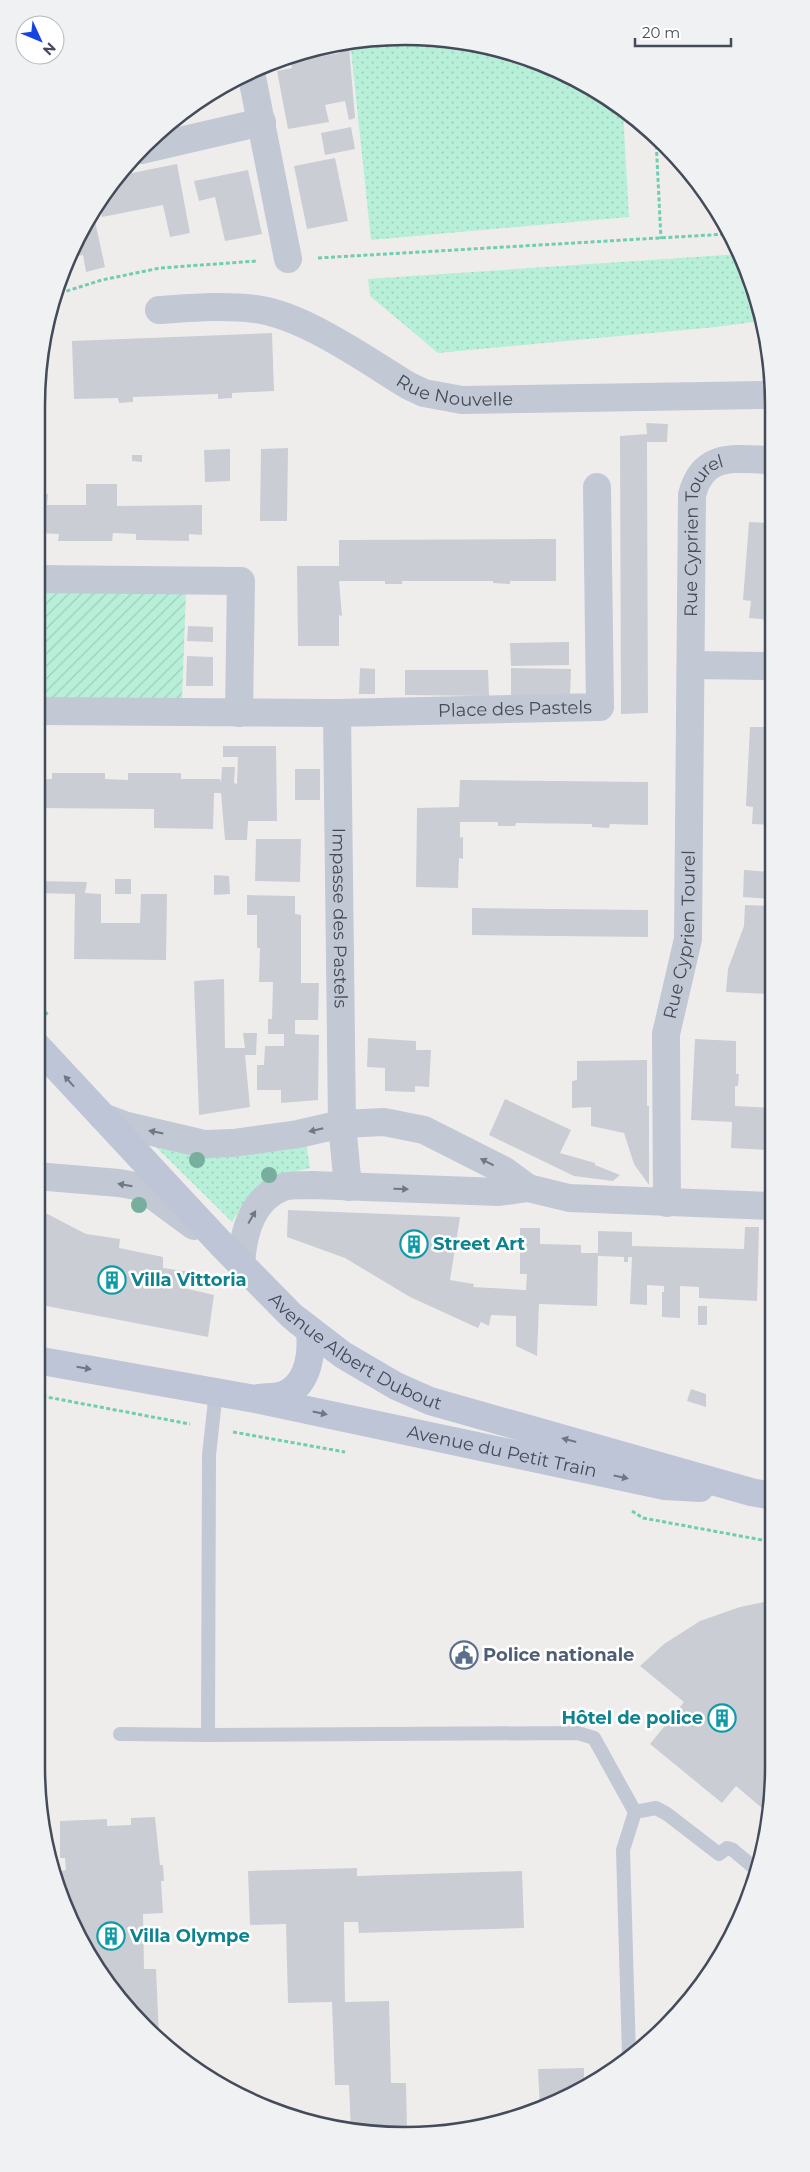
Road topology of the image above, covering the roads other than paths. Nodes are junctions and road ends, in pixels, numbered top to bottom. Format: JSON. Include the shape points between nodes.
{"nodes":[{"id":1,"x":253,"y":79,"type":"edge"},
{"id":2,"x":262,"y":122,"type":"junction"},
{"id":3,"x":153,"y":147,"type":"edge"},
{"id":4,"x":288,"y":259,"type":"road end"},
{"id":5,"x":159,"y":310,"type":"dead end"},
{"id":6,"x":765,"y":395,"type":"edge"},
{"id":7,"x":765,"y":460,"type":"edge"},
{"id":8,"x":597,"y":486,"type":"dead end"},
{"id":9,"x":45,"y":579,"type":"edge"},
{"id":10,"x":691,"y":665,"type":"junction"},
{"id":11,"x":765,"y":666,"type":"edge"},
{"id":12,"x":45,"y":711,"type":"edge"},
{"id":13,"x":239,"y":713,"type":"junction"},
{"id":14,"x":337,"y":713,"type":"junction"},
{"id":15,"x":45,"y":1055,"type":"edge"},
{"id":16,"x":102,"y":1117,"type":"junction"},
{"id":17,"x":342,"y":1124,"type":"junction"},
{"id":18,"x":45,"y":1177,"type":"edge"},
{"id":19,"x":348,"y":1187,"type":"junction"},
{"id":20,"x":528,"y":1188,"type":"junction"},
{"id":21,"x":667,"y":1203,"type":"junction"},
{"id":22,"x":765,"y":1206,"type":"edge"},
{"id":23,"x":232,"y":1256,"type":"junction"},
{"id":24,"x":292,"y":1316,"type":"junction"},
{"id":25,"x":45,"y":1362,"type":"edge"},
{"id":26,"x":216,"y":1391,"type":"junction"},
{"id":27,"x":255,"y":1399,"type":"junction"},
{"id":28,"x":762,"y":1494,"type":"edge"},
{"id":29,"x":120,"y":1734,"type":"dead end"},
{"id":30,"x":208,"y":1735,"type":"junction"},
{"id":31,"x":635,"y":1812,"type":"junction"},
{"id":32,"x":751,"y":1866,"type":"edge"},
{"id":33,"x":629,"y":2049,"type":"edge"}],
"edges":[{"from":1,"to":2,"type":"street"},
{"from":2,"to":3,"type":"street"},
{"from":2,"to":4,"type":"street"},
{"from":5,"to":6,"type":"street","name":"Rue Nouvelle","via":[[217,307],[256,309],[284,316],[305,324],[409,386],[424,393],[462,400]]},
{"from":7,"to":10,"type":"street","name":"Rue Cyprien Tourel","via":[[727,459],[713,464],[695,482],[692,495]]},
{"from":8,"to":14,"type":"street","name":"Place des Pastels","via":[[600,707]]},
{"from":9,"to":13,"type":"street","via":[[241,581]]},
{"from":10,"to":11,"type":"street"},
{"from":10,"to":21,"type":"street","name":"Rue Cyprien Tourel","via":[[688,939],[666,1034]]},
{"from":12,"to":13,"type":"street","name":"Place des Pastels"},
{"from":13,"to":14,"type":"street","name":"Place des Pastels"},
{"from":14,"to":17,"type":"street","name":"Impasse des Pastels"},
{"from":16,"to":15,"type":"main road","name":"Avenue Albert Dubout","one_way":true},
{"from":17,"to":16,"type":"street","one_way":true,"via":[[298,1134],[204,1144]]},
{"from":16,"to":23,"type":"main road","name":"Avenue Albert Dubout"},
{"from":17,"to":19,"type":"street","name":"Impasse des Pastels"},
{"from":20,"to":17,"type":"street","one_way":true,"via":[[506,1171],[424,1130],[384,1122]]},
{"from":23,"to":18,"type":"street","one_way":true,"via":[[141,1187]]},
{"from":19,"to":20,"type":"street","one_way":true,"via":[[499,1192]]},
{"from":23,"to":19,"type":"street","one_way":true,"via":[[258,1206],[282,1188],[312,1185]]},
{"from":20,"to":21,"type":"street","via":[[569,1198]]},
{"from":21,"to":22,"type":"street"},
{"from":23,"to":24,"type":"main road","name":"Avenue Albert Dubout"},
{"from":24,"to":27,"type":"main road","name":"Avenue du Petit Train","via":[[310,1330],[310,1362],[301,1381],[286,1394]]},
{"from":28,"to":24,"type":"main road","name":"Avenue Albert Dubout","one_way":true,"via":[[430,1401],[396,1386],[350,1359]]},
{"from":25,"to":26,"type":"main road","name":"Avenue du Petit Train","one_way":true},
{"from":26,"to":27,"type":"main road","name":"Avenue du Petit Train"},
{"from":26,"to":30,"type":"lane","via":[[209,1455]]},
{"from":27,"to":28,"type":"main road","name":"Avenue du Petit Train","one_way":true,"via":[[665,1486]]},
{"from":29,"to":30,"type":"lane"},
{"from":30,"to":31,"type":"lane","via":[[578,1733],[591,1736],[599,1744]]},
{"from":31,"to":32,"type":"lane","via":[[656,1808],[719,1854],[726,1848],[732,1850]]},
{"from":31,"to":33,"type":"lane","via":[[623,1850]]}]}
